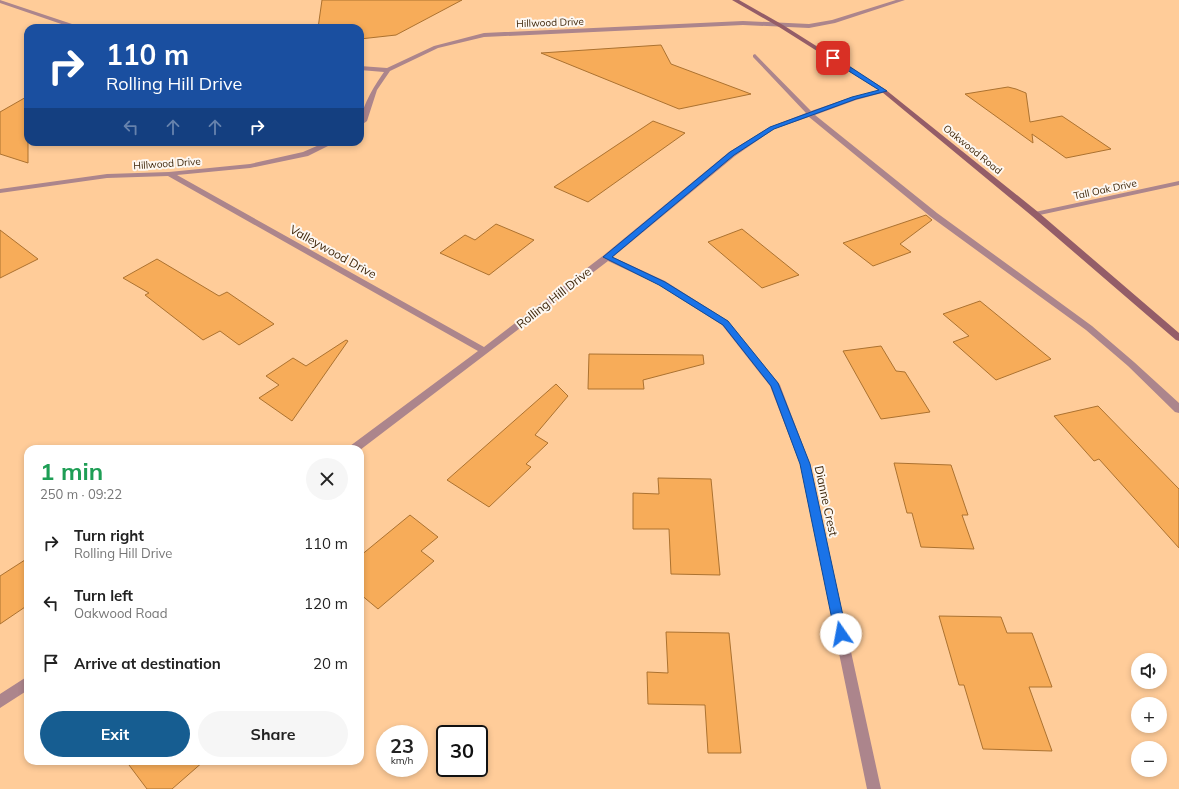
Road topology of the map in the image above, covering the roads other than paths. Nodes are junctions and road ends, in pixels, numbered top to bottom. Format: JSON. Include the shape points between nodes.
{"nodes":[{"id":1,"x":735,"y":0,"type":"edge"},
{"id":2,"x":902,"y":0,"type":"edge"},
{"id":3,"x":0,"y":1,"type":"edge"},
{"id":4,"x":67,"y":24,"type":"edge"},
{"id":5,"x":782,"y":26,"type":"junction"},
{"id":6,"x":755,"y":56,"type":"dead end"},
{"id":7,"x":364,"y":68,"type":"edge"},
{"id":8,"x":388,"y":70,"type":"junction"},
{"id":9,"x":884,"y":91,"type":"junction"},
{"id":10,"x":811,"y":114,"type":"junction"},
{"id":11,"x":364,"y":121,"type":"edge"},
{"id":12,"x":323,"y":146,"type":"edge"},
{"id":13,"x":169,"y":174,"type":"junction"},
{"id":14,"x":1179,"y":183,"type":"edge"},
{"id":15,"x":0,"y":192,"type":"edge"},
{"id":16,"x":1035,"y":214,"type":"junction"},
{"id":17,"x":607,"y":257,"type":"junction"},
{"id":18,"x":1179,"y":338,"type":"edge"},
{"id":19,"x":485,"y":351,"type":"junction"},
{"id":20,"x":1179,"y":409,"type":"edge"},
{"id":21,"x":359,"y":445,"type":"edge"},
{"id":22,"x":24,"y":685,"type":"edge"},
{"id":23,"x":0,"y":702,"type":"edge"},
{"id":24,"x":874,"y":789,"type":"edge"}],
"edges":[{"from":1,"to":5,"type":"main road","name":"Oakwood Road"},
{"from":2,"to":5,"type":"street","name":"Hillwood Drive","via":[[833,22],[809,26]]},
{"from":3,"to":4,"type":"street"},
{"from":5,"to":8,"type":"street","name":"Hillwood Drive","via":[[743,23],[484,35],[436,47]]},
{"from":5,"to":9,"type":"main road","name":"Oakwood Road"},
{"from":6,"to":10,"type":"street"},
{"from":7,"to":8,"type":"street"},
{"from":8,"to":11,"type":"street","name":"Hillwood Drive","via":[[374,90]]},
{"from":9,"to":10,"type":"street","name":"Rolling Hill Drive","via":[[854,98]]},
{"from":9,"to":16,"type":"main road","name":"Oakwood Road"},
{"from":10,"to":17,"type":"street","name":"Rolling Hill Drive","via":[[772,128],[738,149]]},
{"from":10,"to":20,"type":"street","via":[[934,215],[1088,328],[1132,364]]},
{"from":12,"to":13,"type":"street","name":"Hillwood Drive","via":[[306,154],[250,166]]},
{"from":13,"to":15,"type":"street","name":"Hillwood Drive","via":[[107,176]]},
{"from":13,"to":19,"type":"street","name":"Valleywood Drive"},
{"from":14,"to":16,"type":"street","name":"Tall Oak Drive"},
{"from":16,"to":18,"type":"main road","name":"Oakwood Road"},
{"from":17,"to":19,"type":"street","name":"Rolling Hill Drive"},
{"from":17,"to":24,"type":"street","name":"Dianne Crest","via":[[662,283],[726,323],[775,385],[805,464]]},
{"from":19,"to":21,"type":"street","name":"Rolling Hill Drive"},
{"from":22,"to":23,"type":"street"}]}
